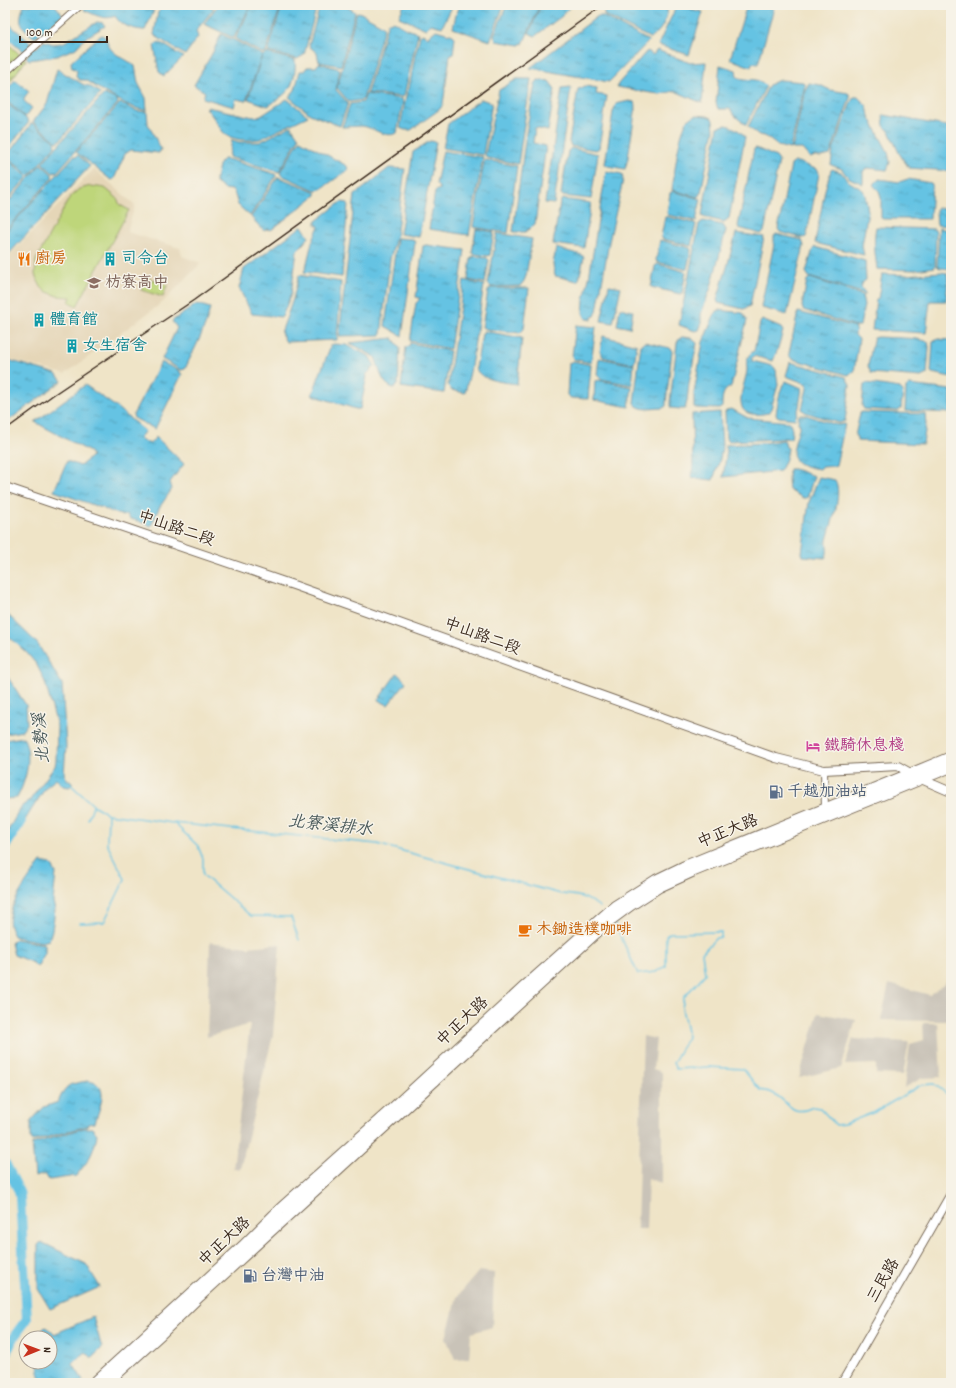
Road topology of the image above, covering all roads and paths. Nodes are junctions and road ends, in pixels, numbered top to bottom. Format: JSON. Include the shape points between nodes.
{"nodes":[{"id":1,"x":81,"y":5,"type":"edge"},
{"id":2,"x":5,"y":73,"type":"edge"},
{"id":3,"x":5,"y":487,"type":"edge"},
{"id":4,"x":951,"y":757,"type":"edge"},
{"id":5,"x":951,"y":767,"type":"edge"},
{"id":6,"x":824,"y":770,"type":"junction"},
{"id":7,"x":911,"y":773,"type":"junction"},
{"id":8,"x":921,"y":779,"type":"junction"},
{"id":9,"x":951,"y":792,"type":"edge"},
{"id":10,"x":825,"y":809,"type":"junction"},
{"id":11,"x":951,"y":1194,"type":"edge"},
{"id":12,"x":231,"y":1262,"type":"junction"},
{"id":13,"x":94,"y":1383,"type":"edge"},
{"id":14,"x":106,"y":1383,"type":"edge"},
{"id":15,"x":842,"y":1383,"type":"edge"}],
"edges":[{"from":1,"to":2,"type":"street"},
{"from":3,"to":6,"type":"street","name":"中山路二段","via":[[296,586],[776,758]]},
{"from":4,"to":7,"type":"main road"},
{"from":5,"to":8,"type":"main road"},
{"from":6,"to":7,"type":"street","name":"中山路二段","via":[[898,766]]},
{"from":6,"to":10,"type":"street"},
{"from":7,"to":8,"type":"street","name":"中山路二段"},
{"from":7,"to":10,"type":"main road","name":"中正大路"},
{"from":8,"to":9,"type":"street","name":"中山路二段"},
{"from":8,"to":12,"type":"main road","name":"中正大路","via":[[694,871],[660,887],[626,908]]},
{"from":10,"to":12,"type":"main road","name":"中正大路","via":[[685,866],[656,880],[615,906],[280,1209]]},
{"from":11,"to":15,"type":"street","name":"三民路"},
{"from":12,"to":13,"type":"main road","name":"中正大路"},
{"from":12,"to":14,"type":"main road","name":"中正大路","via":[[161,1334]]}]}
